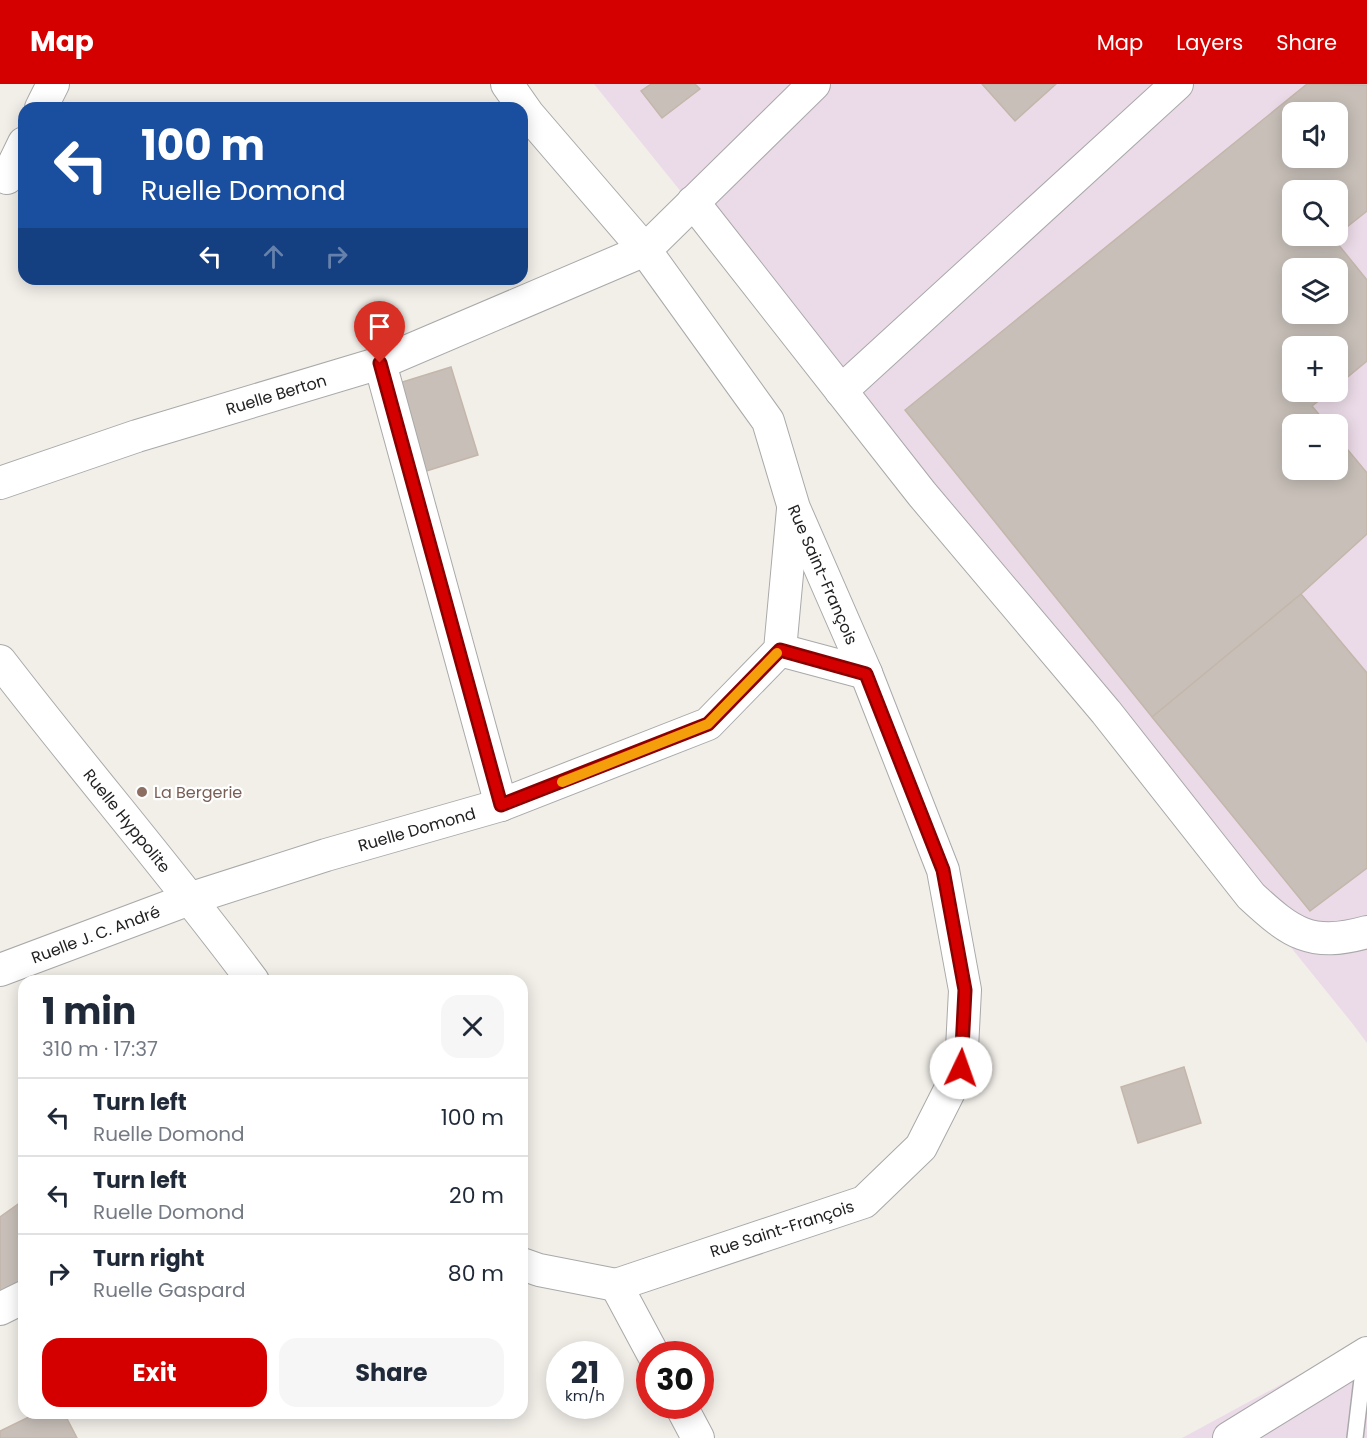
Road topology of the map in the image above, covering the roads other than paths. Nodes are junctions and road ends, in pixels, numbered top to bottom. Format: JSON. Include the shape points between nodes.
{"nodes":[{"id":1,"x":53,"y":84,"type":"edge"},
{"id":2,"x":507,"y":84,"type":"edge"},
{"id":3,"x":814,"y":84,"type":"edge"},
{"id":4,"x":1177,"y":84,"type":"edge"},
{"id":5,"x":44,"y":102,"type":"edge"},
{"id":6,"x":518,"y":102,"type":"edge"},
{"id":7,"x":528,"y":117,"type":"edge"},
{"id":8,"x":18,"y":158,"type":"edge"},
{"id":9,"x":10,"y":177,"type":"edge"},
{"id":10,"x":693,"y":202,"type":"junction"},
{"id":11,"x":645,"y":250,"type":"junction"},
{"id":12,"x":380,"y":363,"type":"junction"},
{"id":13,"x":841,"y":391,"type":"junction"},
{"id":14,"x":0,"y":483,"type":"edge"},
{"id":15,"x":794,"y":508,"type":"junction"},
{"id":16,"x":780,"y":650,"type":"junction"},
{"id":17,"x":0,"y":661,"type":"edge"},
{"id":18,"x":866,"y":674,"type":"junction"},
{"id":19,"x":501,"y":805,"type":"junction"},
{"id":20,"x":192,"y":898,"type":"junction"},
{"id":21,"x":1367,"y":932,"type":"edge"},
{"id":22,"x":0,"y":970,"type":"edge"},
{"id":23,"x":249,"y":975,"type":"edge"},
{"id":24,"x":528,"y":1266,"type":"edge"},
{"id":25,"x":616,"y":1285,"type":"junction"},
{"id":26,"x":18,"y":1300,"type":"edge"},
{"id":27,"x":0,"y":1309,"type":"edge"},
{"id":28,"x":646,"y":1341,"type":"edge"},
{"id":29,"x":1366,"y":1354,"type":"edge"},
{"id":30,"x":688,"y":1419,"type":"edge"},
{"id":31,"x":698,"y":1438,"type":"edge"},
{"id":32,"x":1229,"y":1438,"type":"edge"},
{"id":33,"x":1355,"y":1438,"type":"edge"}],
"edges":[{"from":1,"to":5,"type":"street"},
{"from":2,"to":6,"type":"street","name":"Rue Saint-François"},
{"from":3,"to":10,"type":"street"},
{"from":4,"to":13,"type":"street"},
{"from":7,"to":11,"type":"street","name":"Rue Saint-François"},
{"from":8,"to":9,"type":"street"},
{"from":10,"to":11,"type":"street"},
{"from":10,"to":13,"type":"street"},
{"from":11,"to":12,"type":"street","name":"Ruelle Berton"},
{"from":11,"to":15,"type":"street","name":"Rue Saint-François","via":[[768,421]]},
{"from":12,"to":14,"type":"street","name":"Ruelle Berton","via":[[137,436]]},
{"from":12,"to":19,"type":"street"},
{"from":13,"to":21,"type":"street","via":[[922,495],[1106,712],[1251,896],[1276,919],[1312,939]]},
{"from":15,"to":16,"type":"street"},
{"from":15,"to":18,"type":"street","name":"Rue Saint-François"},
{"from":16,"to":18,"type":"street"},
{"from":16,"to":19,"type":"street","name":"Ruelle Domond","via":[[708,724]]},
{"from":17,"to":20,"type":"street","name":"Ruelle Hyppolite","via":[[63,744]]},
{"from":18,"to":25,"type":"street","name":"Rue Saint-François","via":[[943,870],[965,990],[961,1068],[921,1147],[864,1202]]},
{"from":19,"to":20,"type":"street","name":"Ruelle Domond"},
{"from":20,"to":22,"type":"street","name":"Ruelle J. C. André"},
{"from":20,"to":23,"type":"street","name":"Ruelle Hyppolite"},
{"from":24,"to":25,"type":"street"},
{"from":25,"to":28,"type":"street"},
{"from":26,"to":27,"type":"street"},
{"from":29,"to":32,"type":"street"},
{"from":29,"to":33,"type":"lane"},
{"from":30,"to":31,"type":"street"}]}
